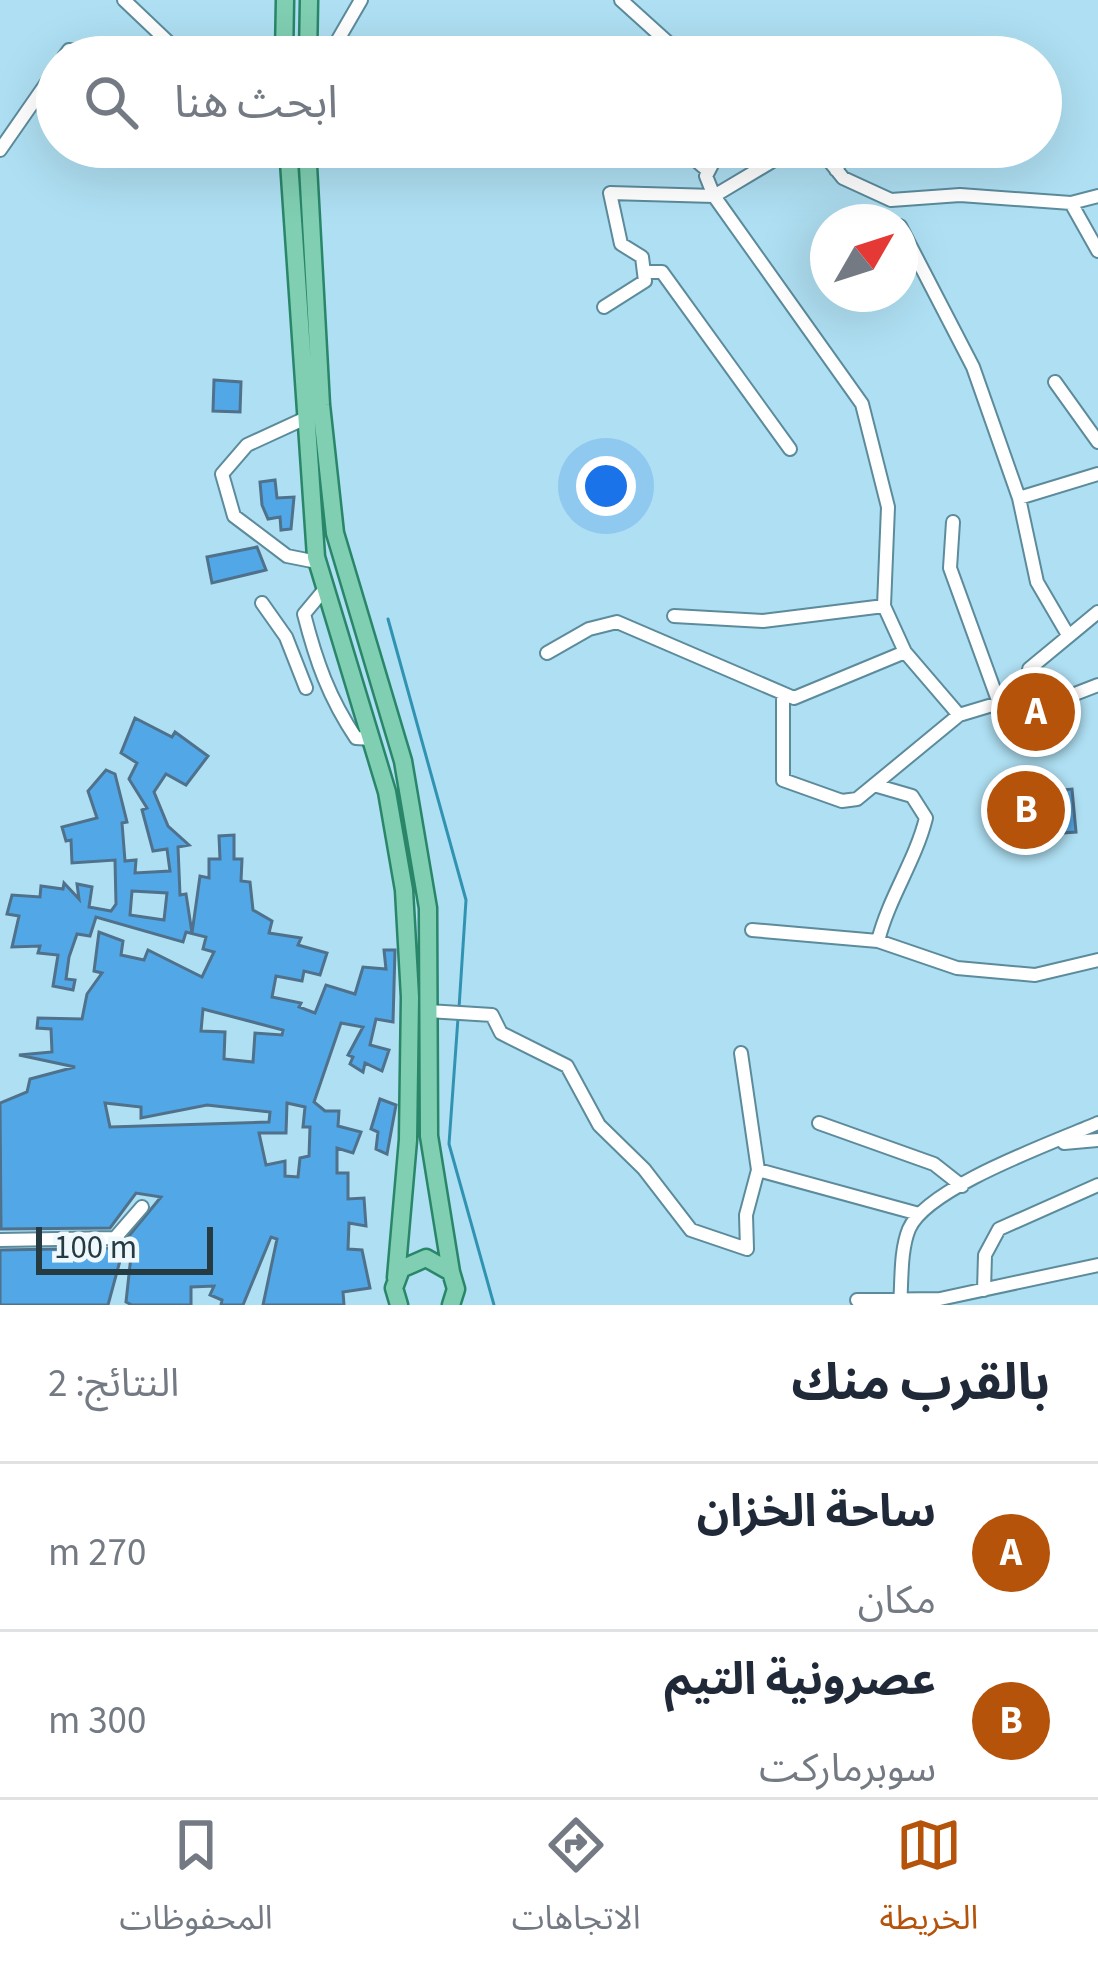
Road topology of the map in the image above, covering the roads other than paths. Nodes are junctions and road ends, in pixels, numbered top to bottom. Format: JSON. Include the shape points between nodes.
{"nodes":[{"id":1,"x":124,"y":0,"type":"edge"},
{"id":2,"x":285,"y":0,"type":"edge"},
{"id":3,"x":309,"y":0,"type":"edge"},
{"id":4,"x":361,"y":0,"type":"edge"},
{"id":5,"x":621,"y":0,"type":"edge"},
{"id":6,"x":162,"y":36,"type":"edge"},
{"id":7,"x":284,"y":36,"type":"edge"},
{"id":8,"x":308,"y":36,"type":"edge"},
{"id":9,"x":340,"y":36,"type":"edge"},
{"id":10,"x":661,"y":36,"type":"edge"},
{"id":11,"x":36,"y":98,"type":"edge"},
{"id":12,"x":0,"y":150,"type":"edge"},
{"id":13,"x":290,"y":168,"type":"edge"},
{"id":14,"x":309,"y":168,"type":"edge"},
{"id":15,"x":705,"y":168,"type":"edge"},
{"id":16,"x":761,"y":168,"type":"edge"},
{"id":17,"x":707,"y":170,"type":"joint"},
{"id":18,"x":836,"y":170,"type":"edge"},
{"id":19,"x":714,"y":196,"type":"junction"},
{"id":20,"x":1098,"y":196,"type":"edge"},
{"id":21,"x":891,"y":200,"type":"junction"},
{"id":22,"x":1071,"y":203,"type":"junction"},
{"id":23,"x":892,"y":204,"type":"edge"},
{"id":24,"x":1098,"y":251,"type":"edge"},
{"id":25,"x":918,"y":261,"type":"edge"},
{"id":26,"x":644,"y":272,"type":"junction"},
{"id":27,"x":604,"y":307,"type":"dead end"},
{"id":28,"x":1055,"y":382,"type":"dead end"},
{"id":29,"x":308,"y":416,"type":"junction"},
{"id":30,"x":1098,"y":442,"type":"edge"},
{"id":31,"x":790,"y":449,"type":"dead end"},
{"id":32,"x":1098,"y":474,"type":"edge"},
{"id":33,"x":1019,"y":498,"type":"junction"},
{"id":34,"x":953,"y":522,"type":"dead end"},
{"id":35,"x":317,"y":562,"type":"junction"},
{"id":36,"x":324,"y":590,"type":"junction"},
{"id":37,"x":262,"y":603,"type":"dead end"},
{"id":38,"x":884,"y":606,"type":"junction"},
{"id":39,"x":1098,"y":612,"type":"edge"},
{"id":40,"x":674,"y":616,"type":"dead end"},
{"id":41,"x":1068,"y":635,"type":"junction"},
{"id":42,"x":905,"y":652,"type":"junction"},
{"id":43,"x":547,"y":653,"type":"dead end"},
{"id":44,"x":323,"y":681,"type":"junction"},
{"id":45,"x":1031,"y":685,"type":"junction"},
{"id":46,"x":1098,"y":686,"type":"edge"},
{"id":47,"x":783,"y":695,"type":"junction"},
{"id":48,"x":998,"y":703,"type":"junction"},
{"id":49,"x":959,"y":715,"type":"junction"},
{"id":50,"x":372,"y":739,"type":"junction"},
{"id":51,"x":874,"y":785,"type":"junction"},
{"id":52,"x":752,"y":930,"type":"dead end"},
{"id":53,"x":878,"y":941,"type":"junction"},
{"id":54,"x":1098,"y":960,"type":"edge"},
{"id":55,"x":428,"y":1012,"type":"junction"},
{"id":56,"x":741,"y":1052,"type":"dead end"},
{"id":57,"x":819,"y":1123,"type":"dead end"},
{"id":58,"x":1098,"y":1123,"type":"edge"},
{"id":59,"x":1098,"y":1140,"type":"edge"},
{"id":60,"x":1051,"y":1144,"type":"junction"},
{"id":61,"x":758,"y":1171,"type":"junction"},
{"id":62,"x":1098,"y":1185,"type":"edge"},
{"id":63,"x":962,"y":1186,"type":"junction"},
{"id":64,"x":142,"y":1207,"type":"dead end"},
{"id":65,"x":920,"y":1214,"type":"junction"},
{"id":66,"x":0,"y":1240,"type":"edge"},
{"id":67,"x":1098,"y":1265,"type":"edge"},
{"id":68,"x":984,"y":1290,"type":"junction"},
{"id":69,"x":455,"y":1293,"type":"edge"},
{"id":70,"x":394,"y":1294,"type":"edge"},
{"id":71,"x":857,"y":1300,"type":"dead end"},
{"id":72,"x":900,"y":1302,"type":"edge"}],
"edges":[{"from":1,"to":6,"type":"street"},
{"from":2,"to":7,"type":"main road"},
{"from":3,"to":8,"type":"main road"},
{"from":4,"to":9,"type":"street"},
{"from":5,"to":10,"type":"street"},
{"from":11,"to":12,"type":"street"},
{"from":13,"to":29,"type":"main road"},
{"from":14,"to":55,"type":"main road","via":[[335,532],[403,761],[428,908]]},
{"from":15,"to":17,"type":"street"},
{"from":16,"to":19,"type":"street"},
{"from":17,"to":19,"type":"street"},
{"from":18,"to":21,"type":"street"},
{"from":19,"to":26,"type":"street","via":[[610,193],[621,244],[643,257]]},
{"from":19,"to":38,"type":"street","via":[[862,404],[888,507]]},
{"from":20,"to":22,"type":"street"},
{"from":21,"to":22,"type":"street","via":[[960,195]]},
{"from":21,"to":23,"type":"street"},
{"from":22,"to":24,"type":"street"},
{"from":25,"to":33,"type":"street","via":[[973,368]]},
{"from":26,"to":27,"type":"street","via":[[645,281]]},
{"from":26,"to":31,"type":"street","via":[[662,272]]},
{"from":28,"to":30,"type":"street"},
{"from":29,"to":35,"type":"main road"},
{"from":29,"to":35,"type":"street","via":[[247,445],[222,474],[234,516],[287,556]]},
{"from":32,"to":33,"type":"street"},
{"from":33,"to":41,"type":"street","via":[[1037,582]]},
{"from":34,"to":48,"type":"street","via":[[950,568]]},
{"from":35,"to":36,"type":"main road"},
{"from":36,"to":44,"type":"street","via":[[304,614]]},
{"from":36,"to":50,"type":"main road"},
{"from":37,"to":44,"type":"street","via":[[286,637],[299,691]]},
{"from":38,"to":40,"type":"street","via":[[763,621]]},
{"from":38,"to":42,"type":"street"},
{"from":39,"to":41,"type":"street"},
{"from":41,"to":45,"type":"street","via":[[1029,669]]},
{"from":42,"to":47,"type":"street","via":[[794,698]]},
{"from":42,"to":49,"type":"street"},
{"from":43,"to":47,"type":"street","via":[[617,622]]},
{"from":44,"to":50,"type":"street","via":[[356,738]]},
{"from":45,"to":46,"type":"street","via":[[1049,704]]},
{"from":45,"to":48,"type":"street"},
{"from":47,"to":51,"type":"street","via":[[783,780],[842,801]]},
{"from":48,"to":49,"type":"street"},
{"from":49,"to":51,"type":"street"},
{"from":50,"to":70,"type":"main road","via":[[400,858],[410,997]]},
{"from":51,"to":53,"type":"street","via":[[911,796],[926,818]]},
{"from":52,"to":53,"type":"street"},
{"from":53,"to":54,"type":"street","via":[[957,968],[1035,975]]},
{"from":55,"to":61,"type":"street","via":[[492,1015],[502,1033],[566,1066],[599,1124],[691,1231],[747,1249]]},
{"from":55,"to":69,"type":"main road","via":[[429,1136]]},
{"from":56,"to":61,"type":"street"},
{"from":57,"to":63,"type":"street","via":[[934,1164]]},
{"from":58,"to":60,"type":"street"},
{"from":59,"to":60,"type":"street"},
{"from":60,"to":63,"type":"street"},
{"from":61,"to":65,"type":"street"},
{"from":62,"to":68,"type":"street","via":[[999,1229],[985,1255]]},
{"from":63,"to":65,"type":"street"},
{"from":64,"to":66,"type":"street","via":[[115,1238]]},
{"from":65,"to":72,"type":"street","via":[[904,1251]]},
{"from":67,"to":68,"type":"street"},
{"from":68,"to":72,"type":"street"},
{"from":69,"to":70,"type":"main road","via":[[436,1260],[417,1259]]},
{"from":71,"to":72,"type":"street"}]}
